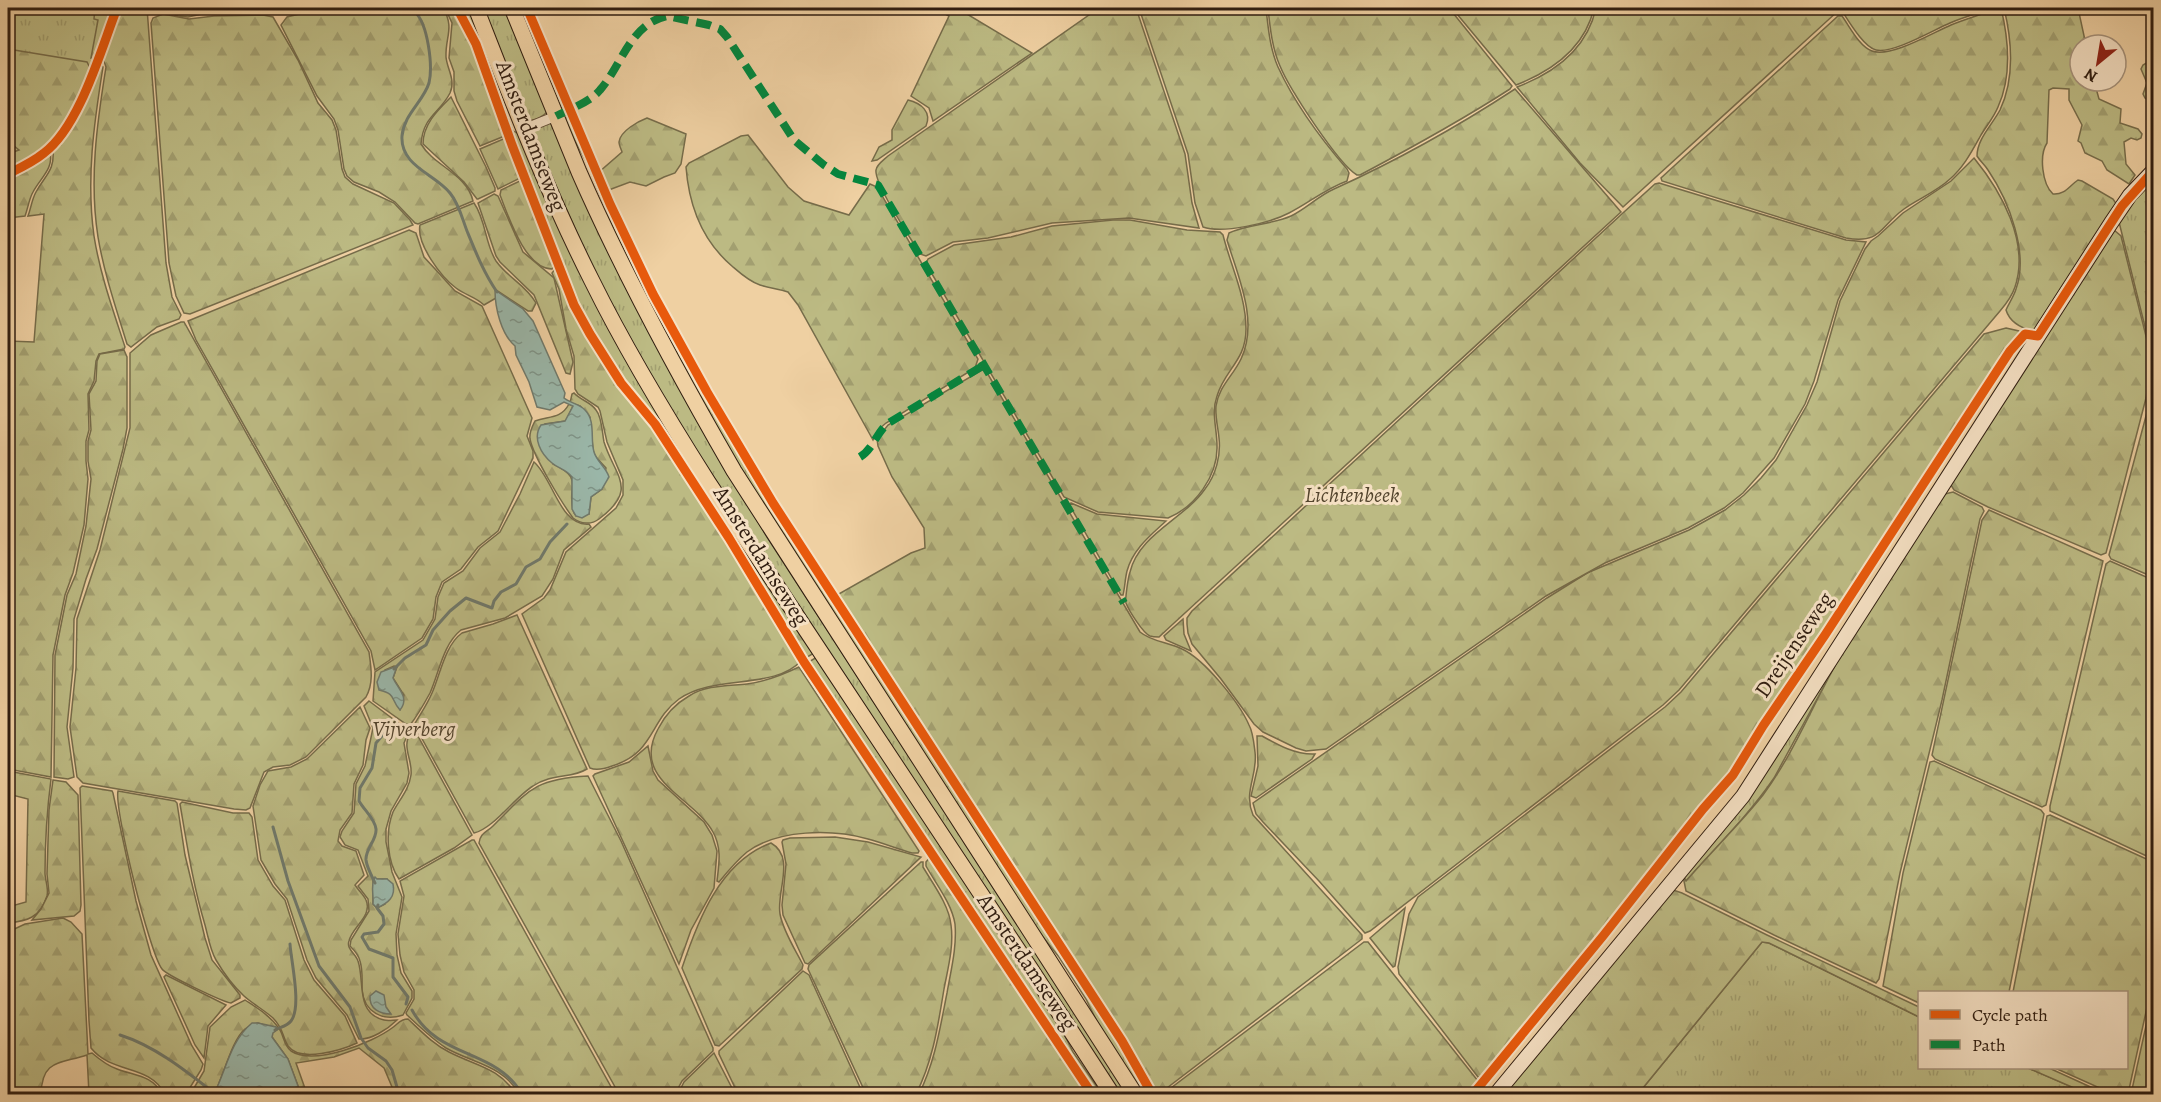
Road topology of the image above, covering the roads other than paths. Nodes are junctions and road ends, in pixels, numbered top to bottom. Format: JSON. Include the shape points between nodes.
{"nodes":[{"id":1,"x":117,"y":8,"type":"edge"},
{"id":2,"x":476,"y":8,"type":"edge"},
{"id":3,"x":512,"y":8,"type":"edge"},
{"id":4,"x":556,"y":116,"type":"junction"},
{"id":5,"x":524,"y":129,"type":"junction"},
{"id":6,"x":2154,"y":170,"type":"edge"},
{"id":7,"x":8,"y":174,"type":"edge"},
{"id":8,"x":1112,"y":1095,"type":"edge"},
{"id":9,"x":1135,"y":1095,"type":"edge"},
{"id":10,"x":1496,"y":1095,"type":"edge"}],
"edges":[{"from":1,"to":7,"type":"street","via":[[88,87],[57,141],[45,153]]},
{"from":2,"to":5,"type":"main road","name":"Amsterdamseweg"},
{"from":3,"to":4,"type":"main road","name":"Amsterdamseweg"},
{"from":4,"to":5,"type":"street","name":"Amsterdamseweg"},
{"from":4,"to":9,"type":"main road","name":"Amsterdamseweg","via":[[640,299],[734,471]]},
{"from":5,"to":8,"type":"main road","name":"Amsterdamseweg","via":[[591,280],[667,417]]},
{"from":6,"to":10,"type":"main road","name":"Dreijenseweg","via":[[2122,206],[1743,796]]}]}
